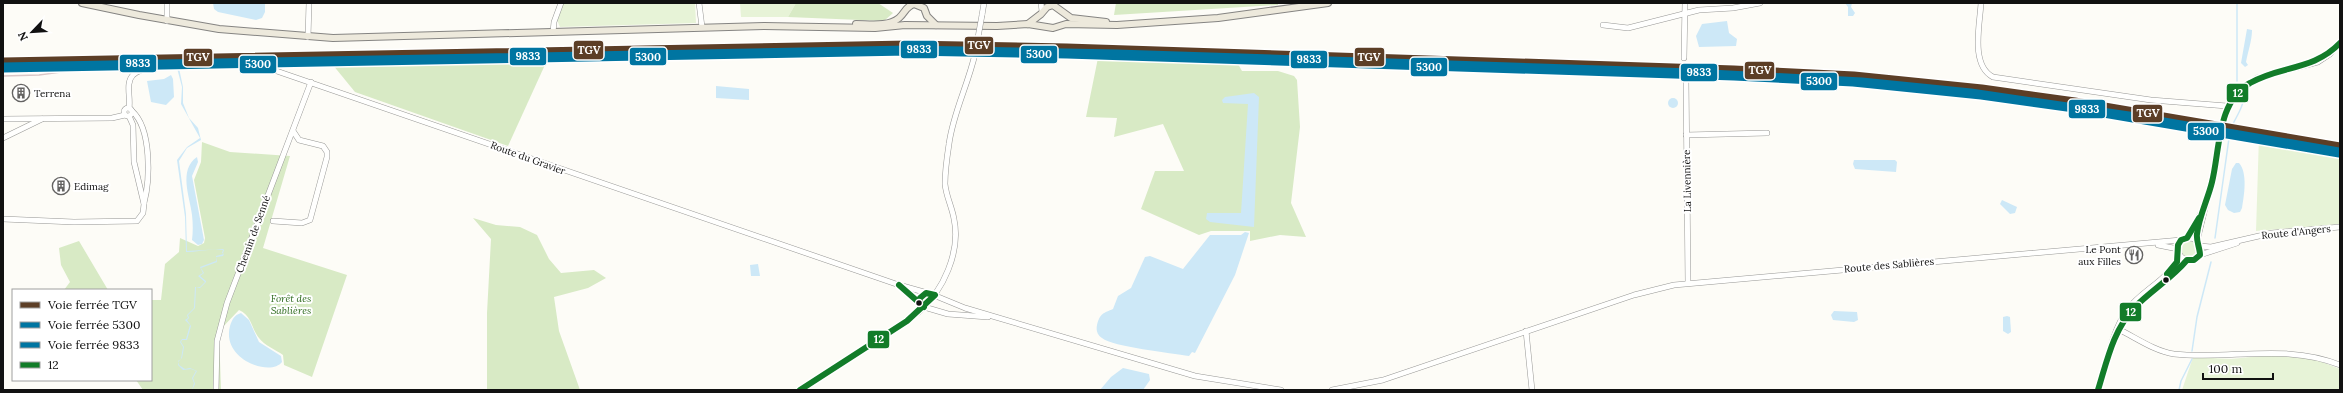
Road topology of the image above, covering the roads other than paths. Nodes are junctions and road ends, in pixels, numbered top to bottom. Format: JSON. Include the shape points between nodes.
{"nodes":[{"id":1,"x":82,"y":3,"type":"edge"},
{"id":2,"x":167,"y":3,"type":"edge"},
{"id":3,"x":309,"y":3,"type":"edge"},
{"id":4,"x":561,"y":3,"type":"edge"},
{"id":5,"x":699,"y":3,"type":"edge"},
{"id":6,"x":984,"y":3,"type":"edge"},
{"id":7,"x":1041,"y":3,"type":"edge"},
{"id":8,"x":1281,"y":3,"type":"edge"},
{"id":9,"x":1328,"y":3,"type":"edge"},
{"id":10,"x":1685,"y":3,"type":"edge"},
{"id":11,"x":1760,"y":3,"type":"edge"},
{"id":12,"x":1981,"y":3,"type":"edge"},
{"id":13,"x":912,"y":4,"type":"edge"},
{"id":14,"x":1047,"y":4,"type":"edge"},
{"id":15,"x":926,"y":6,"type":"edge"},
{"id":16,"x":1282,"y":11,"type":"junction"},
{"id":17,"x":1062,"y":12,"type":"junction"},
{"id":18,"x":904,"y":13,"type":"junction"},
{"id":19,"x":1041,"y":13,"type":"junction"},
{"id":20,"x":1684,"y":15,"type":"junction"},
{"id":21,"x":927,"y":16,"type":"junction"},
{"id":22,"x":167,"y":21,"type":"junction"},
{"id":23,"x":1135,"y":23,"type":"junction"},
{"id":24,"x":1028,"y":24,"type":"junction"},
{"id":25,"x":936,"y":25,"type":"junction"},
{"id":26,"x":1059,"y":25,"type":"junction"},
{"id":27,"x":1603,"y":25,"type":"dead end"},
{"id":28,"x":821,"y":26,"type":"junction"},
{"id":29,"x":911,"y":26,"type":"junction"},
{"id":30,"x":918,"y":26,"type":"junction"},
{"id":31,"x":1046,"y":26,"type":"junction"},
{"id":32,"x":702,"y":27,"type":"junction"},
{"id":33,"x":553,"y":32,"type":"junction"},
{"id":34,"x":308,"y":37,"type":"junction"},
{"id":35,"x":2340,"y":43,"type":"edge"},
{"id":36,"x":1684,"y":58,"type":"dead end"},
{"id":37,"x":1686,"y":79,"type":"dead end"},
{"id":38,"x":311,"y":82,"type":"junction"},
{"id":39,"x":2206,"y":105,"type":"junction"},
{"id":40,"x":2227,"y":106,"type":"junction"},
{"id":41,"x":129,"y":113,"type":"junction"},
{"id":42,"x":2225,"y":113,"type":"junction"},
{"id":43,"x":43,"y":118,"type":"junction"},
{"id":44,"x":3,"y":119,"type":"edge"},
{"id":45,"x":293,"y":131,"type":"junction"},
{"id":46,"x":1767,"y":133,"type":"dead end"},
{"id":47,"x":1686,"y":135,"type":"junction"},
{"id":48,"x":3,"y":138,"type":"edge"},
{"id":49,"x":2207,"y":201,"type":"junction"},
{"id":50,"x":144,"y":204,"type":"junction"},
{"id":51,"x":3,"y":219,"type":"edge"},
{"id":52,"x":273,"y":221,"type":"dead end"},
{"id":53,"x":2340,"y":227,"type":"edge"},
{"id":54,"x":2252,"y":237,"type":"junction"},
{"id":55,"x":2187,"y":238,"type":"junction"},
{"id":56,"x":2180,"y":240,"type":"junction"},
{"id":57,"x":2197,"y":241,"type":"junction"},
{"id":58,"x":2146,"y":244,"type":"junction"},
{"id":59,"x":2200,"y":246,"type":"junction"},
{"id":60,"x":2178,"y":252,"type":"junction"},
{"id":61,"x":2200,"y":254,"type":"junction"},
{"id":62,"x":2187,"y":260,"type":"junction"},
{"id":63,"x":1688,"y":283,"type":"junction"},
{"id":64,"x":899,"y":285,"type":"junction"},
{"id":65,"x":935,"y":295,"type":"junction"},
{"id":66,"x":924,"y":307,"type":"junction"},
{"id":67,"x":993,"y":317,"type":"junction"},
{"id":68,"x":2118,"y":329,"type":"junction"},
{"id":69,"x":1526,"y":331,"type":"junction"},
{"id":70,"x":2340,"y":365,"type":"edge"},
{"id":71,"x":216,"y":390,"type":"edge"},
{"id":72,"x":800,"y":390,"type":"edge"},
{"id":73,"x":1281,"y":390,"type":"edge"},
{"id":74,"x":1332,"y":390,"type":"edge"},
{"id":75,"x":1532,"y":390,"type":"edge"},
{"id":76,"x":2098,"y":390,"type":"edge"}],
"edges":[{"from":1,"to":22,"type":"main road"},
{"from":2,"to":22,"type":"street"},
{"from":3,"to":34,"type":"street"},
{"from":4,"to":33,"type":"street"},
{"from":5,"to":32,"type":"street"},
{"from":6,"to":65,"type":"street","bridge":true,"via":[[970,75],[955,116],[949,144],[945,184],[955,234],[949,266]]},
{"from":7,"to":19,"type":"street"},
{"from":8,"to":16,"type":"street"},
{"from":9,"to":16,"type":"main road"},
{"from":10,"to":20,"type":"street"},
{"from":11,"to":20,"type":"street","via":[[1734,8],[1699,10]]},
{"from":12,"to":39,"type":"street","via":[[1980,59],[1984,70],[1993,78],[2150,100]]},
{"from":13,"to":15,"type":"main road"},
{"from":13,"to":18,"type":"main road"},
{"from":14,"to":17,"type":"main road","via":[[1057,6]]},
{"from":14,"to":19,"type":"main road"},
{"from":15,"to":21,"type":"main road"},
{"from":16,"to":23,"type":"main road"},
{"from":17,"to":23,"type":"main road","via":[[1077,20]]},
{"from":17,"to":26,"type":"main road","via":[[1063,19]]},
{"from":18,"to":28,"type":"main road","via":[[896,21],[888,24]]},
{"from":18,"to":29,"type":"main road","via":[[905,21]]},
{"from":19,"to":24,"type":"main road"},
{"from":19,"to":31,"type":"main road"},
{"from":20,"to":27,"type":"street","via":[[1628,28]]},
{"from":20,"to":36,"type":"street"},
{"from":21,"to":25,"type":"main road"},
{"from":21,"to":30,"type":"main road"},
{"from":22,"to":34,"type":"main road"},
{"from":23,"to":26,"type":"main road"},
{"from":24,"to":25,"type":"main road"},
{"from":24,"to":31,"type":"main road"},
{"from":25,"to":30,"type":"main road"},
{"from":26,"to":31,"type":"main road","via":[[1053,28]]},
{"from":28,"to":29,"type":"main road"},
{"from":28,"to":32,"type":"main road"},
{"from":29,"to":30,"type":"main road"},
{"from":32,"to":33,"type":"main road"},
{"from":33,"to":34,"type":"main road","via":[[369,38]]},
{"from":35,"to":40,"type":"street","via":[[2318,62],[2252,81],[2235,94]]},
{"from":37,"to":47,"type":"street","name":"La Livennière"},
{"from":38,"to":41,"type":"street","name":"Route du Gravier","via":[[249,63],[166,66],[133,75],[129,83]]},
{"from":38,"to":45,"type":"street","name":"Chemin de Senné"},
{"from":38,"to":64,"type":"street","name":"Route du Gravier"},
{"from":39,"to":40,"type":"street"},
{"from":39,"to":42,"type":"street"},
{"from":40,"to":42,"type":"street"},
{"from":41,"to":43,"type":"street","via":[[112,118]]},
{"from":41,"to":50,"type":"street","name":"Route du Gravier","via":[[134,162]]},
{"from":41,"to":50,"type":"street","via":[[142,128],[146,143],[148,162]]},
{"from":42,"to":49,"type":"street"},
{"from":43,"to":44,"type":"street"},
{"from":43,"to":48,"type":"street"},
{"from":45,"to":52,"type":"street","via":[[299,140],[323,146],[327,157],[312,218],[307,222]]},
{"from":45,"to":71,"type":"street","name":"Chemin de Senné","via":[[227,303],[217,341]]},
{"from":46,"to":47,"type":"street"},
{"from":47,"to":63,"type":"street","name":"La Livennière"},
{"from":49,"to":55,"type":"street"},
{"from":49,"to":57,"type":"street"},
{"from":50,"to":51,"type":"street","via":[[143,213],[134,222]]},
{"from":53,"to":54,"type":"street","name":"Route d'Angers"},
{"from":54,"to":59,"type":"street","name":"Route d'Angers","via":[[2211,247]]},
{"from":54,"to":61,"type":"street","name":"Route d'Angers","via":[[2231,246]]},
{"from":55,"to":56,"type":"street"},
{"from":55,"to":57,"type":"street"},
{"from":56,"to":58,"type":"street","name":"Route des Sablières"},
{"from":56,"to":60,"type":"street"},
{"from":57,"to":59,"type":"street"},
{"from":58,"to":60,"type":"street","name":"Route des Sablières","via":[[2165,245]]},
{"from":58,"to":63,"type":"street","name":"Route des Sablières"},
{"from":59,"to":61,"type":"street"},
{"from":60,"to":62,"type":"street"},
{"from":60,"to":68,"type":"street","via":[[2177,262],[2128,308]]},
{"from":61,"to":62,"type":"street","via":[[2194,260]]},
{"from":62,"to":68,"type":"street","via":[[2168,282],[2134,310]]},
{"from":63,"to":69,"type":"street","name":"Route des Sablières","via":[[1634,295]]},
{"from":64,"to":65,"type":"street","name":"Route du Gravier"},
{"from":64,"to":66,"type":"street"},
{"from":65,"to":66,"type":"street"},
{"from":65,"to":67,"type":"street","name":"Route du Gravier"},
{"from":66,"to":67,"type":"street","via":[[948,314]]},
{"from":66,"to":72,"type":"street"},
{"from":67,"to":73,"type":"street","via":[[1195,376]]},
{"from":68,"to":70,"type":"street","via":[[2172,354],[2226,356],[2284,352],[2313,356]]},
{"from":68,"to":76,"type":"street"},
{"from":69,"to":74,"type":"street","name":"Route des Sablières","via":[[1383,380]]},
{"from":69,"to":75,"type":"street"}]}
